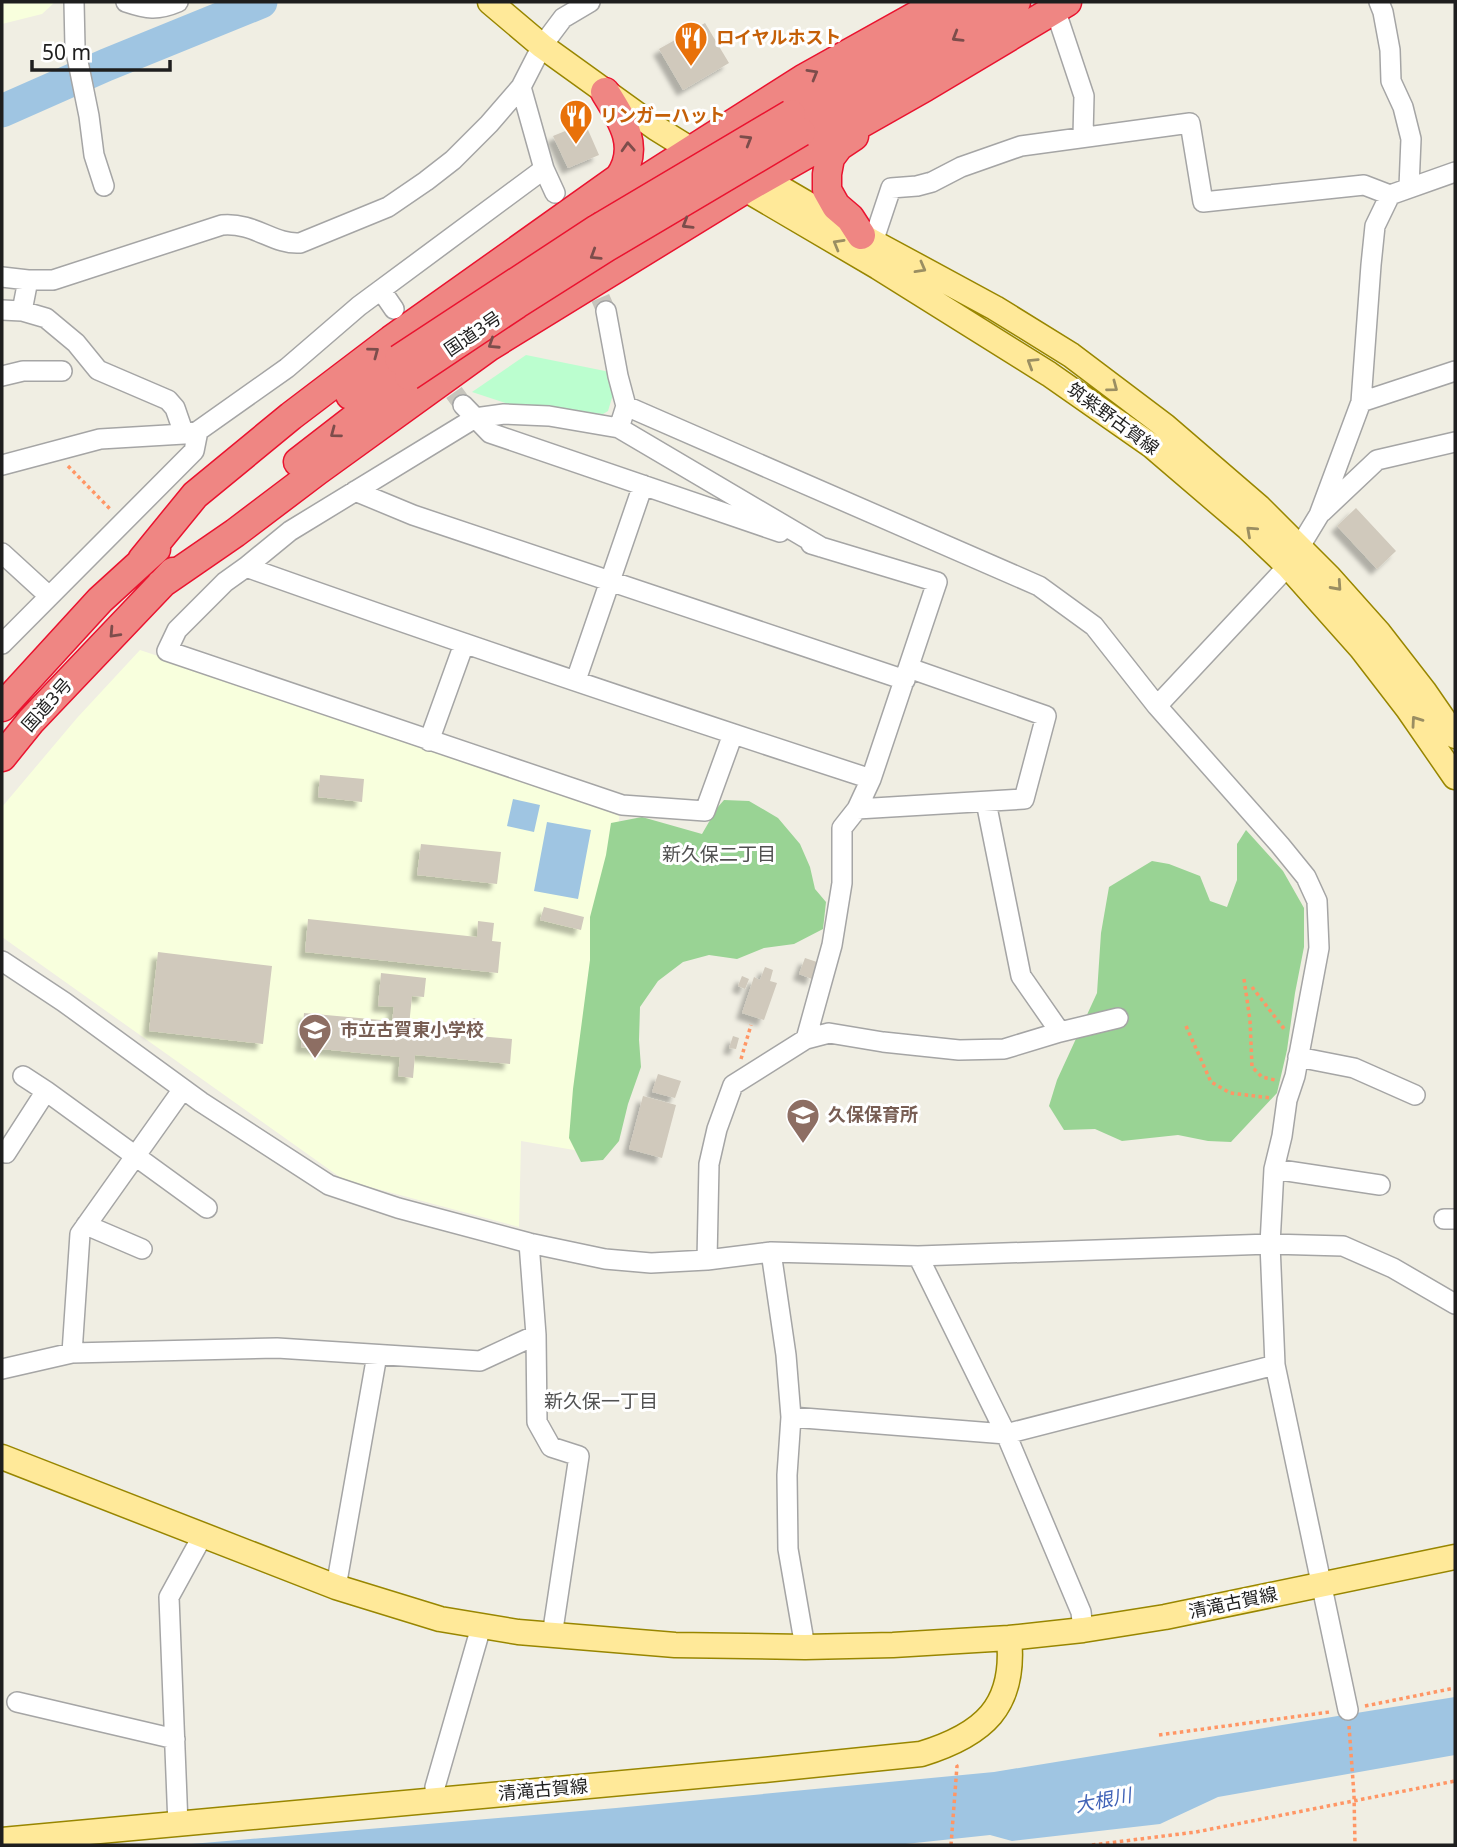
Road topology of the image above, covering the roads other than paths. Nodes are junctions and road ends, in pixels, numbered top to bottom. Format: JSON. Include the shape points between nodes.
{"nodes":[{"id":1,"x":74,"y":2,"type":"edge"},
{"id":2,"x":126,"y":2,"type":"edge"},
{"id":3,"x":178,"y":2,"type":"edge"},
{"id":4,"x":490,"y":2,"type":"edge"},
{"id":5,"x":590,"y":2,"type":"edge"},
{"id":6,"x":942,"y":2,"type":"edge"},
{"id":7,"x":977,"y":2,"type":"edge"},
{"id":8,"x":1016,"y":2,"type":"edge"},
{"id":9,"x":1379,"y":2,"type":"edge"},
{"id":10,"x":1061,"y":5,"type":"edge"},
{"id":11,"x":542,"y":46,"type":"junction"},
{"id":12,"x":521,"y":87,"type":"junction"},
{"id":13,"x":925,"y":87,"type":"junction"},
{"id":14,"x":605,"y":92,"type":"junction"},
{"id":15,"x":796,"y":123,"type":"junction"},
{"id":16,"x":1083,"y":136,"type":"junction"},
{"id":17,"x":693,"y":151,"type":"junction"},
{"id":18,"x":544,"y":169,"type":"junction"},
{"id":19,"x":1455,"y":172,"type":"edge"},
{"id":20,"x":754,"y":183,"type":"junction"},
{"id":21,"x":104,"y":186,"type":"dead end"},
{"id":22,"x":1409,"y":187,"type":"junction"},
{"id":23,"x":555,"y":193,"type":"dead end"},
{"id":24,"x":1390,"y":195,"type":"junction"},
{"id":25,"x":867,"y":238,"type":"junction"},
{"id":26,"x":2,"y":277,"type":"edge"},
{"id":27,"x":28,"y":280,"type":"junction"},
{"id":28,"x":381,"y":290,"type":"junction"},
{"id":29,"x":394,"y":309,"type":"dead end"},
{"id":30,"x":2,"y":310,"type":"edge"},
{"id":31,"x":22,"y":311,"type":"junction"},
{"id":32,"x":606,"y":311,"type":"tunnel mouth"},
{"id":33,"x":432,"y":312,"type":"junction"},
{"id":34,"x":404,"y":368,"type":"junction"},
{"id":35,"x":62,"y":371,"type":"dead end"},
{"id":36,"x":1455,"y":371,"type":"edge"},
{"id":37,"x":2,"y":376,"type":"edge"},
{"id":38,"x":1361,"y":402,"type":"junction"},
{"id":39,"x":626,"y":406,"type":"junction"},
{"id":40,"x":469,"y":412,"type":"junction"},
{"id":41,"x":620,"y":428,"type":"junction"},
{"id":42,"x":191,"y":432,"type":"junction"},
{"id":43,"x":1455,"y":442,"type":"edge"},
{"id":44,"x":2,"y":465,"type":"edge"},
{"id":45,"x":643,"y":485,"type":"junction"},
{"id":46,"x":355,"y":491,"type":"junction"},
{"id":47,"x":1319,"y":515,"type":"junction"},
{"id":48,"x":821,"y":547,"type":"junction"},
{"id":49,"x":2,"y":553,"type":"edge"},
{"id":50,"x":1295,"y":557,"type":"junction"},
{"id":51,"x":142,"y":560,"type":"junction"},
{"id":52,"x":246,"y":567,"type":"junction"},
{"id":53,"x":609,"y":581,"type":"junction"},
{"id":54,"x":161,"y":584,"type":"junction"},
{"id":55,"x":49,"y":597,"type":"junction"},
{"id":56,"x":2,"y":644,"type":"edge"},
{"id":57,"x":464,"y":644,"type":"junction"},
{"id":58,"x":907,"y":674,"type":"junction"},
{"id":59,"x":576,"y":680,"type":"junction"},
{"id":60,"x":1157,"y":706,"type":"junction"},
{"id":61,"x":2,"y":707,"type":"edge"},
{"id":62,"x":733,"y":734,"type":"junction"},
{"id":63,"x":1455,"y":736,"type":"edge"},
{"id":64,"x":429,"y":741,"type":"junction"},
{"id":65,"x":2,"y":757,"type":"edge"},
{"id":66,"x":1455,"y":776,"type":"edge"},
{"id":67,"x":871,"y":779,"type":"junction"},
{"id":68,"x":986,"y":802,"type":"junction"},
{"id":69,"x":857,"y":810,"type":"junction"},
{"id":70,"x":2,"y":961,"type":"edge"},
{"id":71,"x":1118,"y":1018,"type":"dead end"},
{"id":72,"x":1060,"y":1032,"type":"junction"},
{"id":73,"x":806,"y":1039,"type":"junction"},
{"id":74,"x":1297,"y":1060,"type":"junction"},
{"id":75,"x":23,"y":1076,"type":"dead end"},
{"id":76,"x":183,"y":1089,"type":"junction"},
{"id":77,"x":46,"y":1091,"type":"junction"},
{"id":78,"x":1415,"y":1095,"type":"dead end"},
{"id":79,"x":2,"y":1152,"type":"edge"},
{"id":80,"x":136,"y":1156,"type":"junction"},
{"id":81,"x":1274,"y":1169,"type":"junction"},
{"id":82,"x":1380,"y":1185,"type":"dead end"},
{"id":83,"x":207,"y":1208,"type":"dead end"},
{"id":84,"x":86,"y":1225,"type":"junction"},
{"id":85,"x":529,"y":1243,"type":"junction"},
{"id":86,"x":1270,"y":1244,"type":"junction"},
{"id":87,"x":142,"y":1249,"type":"dead end"},
{"id":88,"x":771,"y":1252,"type":"junction"},
{"id":89,"x":918,"y":1256,"type":"junction"},
{"id":90,"x":707,"y":1260,"type":"junction"},
{"id":91,"x":1455,"y":1304,"type":"edge"},
{"id":92,"x":536,"y":1335,"type":"junction"},
{"id":93,"x":72,"y":1353,"type":"junction"},
{"id":94,"x":377,"y":1355,"type":"junction"},
{"id":95,"x":1275,"y":1364,"type":"junction"},
{"id":96,"x":2,"y":1369,"type":"edge"},
{"id":97,"x":791,"y":1417,"type":"junction"},
{"id":98,"x":1006,"y":1434,"type":"junction"},
{"id":99,"x":2,"y":1457,"type":"edge"},
{"id":100,"x":204,"y":1535,"type":"junction"},
{"id":101,"x":1455,"y":1557,"type":"edge"},
{"id":102,"x":1321,"y":1585,"type":"junction"},
{"id":103,"x":336,"y":1587,"type":"junction"},
{"id":104,"x":481,"y":1627,"type":"junction"},
{"id":105,"x":1083,"y":1630,"type":"junction"},
{"id":106,"x":552,"y":1636,"type":"junction"},
{"id":107,"x":1009,"y":1638,"type":"junction"},
{"id":108,"x":805,"y":1647,"type":"junction"},
{"id":109,"x":17,"y":1702,"type":"dead end"},
{"id":110,"x":1348,"y":1710,"type":"road end"},
{"id":111,"x":175,"y":1739,"type":"junction"},
{"id":112,"x":436,"y":1799,"type":"junction"},
{"id":113,"x":178,"y":1825,"type":"junction"},
{"id":114,"x":2,"y":1840,"type":"edge"}],
"edges":[{"from":1,"to":21,"type":"street","via":[[75,47]]},
{"from":2,"to":3,"type":"street","via":[[147,9]]},
{"from":4,"to":11,"type":"main road","name":"筑紫野古賀線"},
{"from":5,"to":11,"type":"street","via":[[563,18]]},
{"from":17,"to":6,"type":"highway","one_way":true,"via":[[803,79]]},
{"from":7,"to":15,"type":"highway","name":"国道3号"},
{"from":8,"to":15,"type":"highway","name":"国道3号","one_way":true},
{"from":9,"to":22,"type":"street","via":[[1390,50],[1391,80],[1411,139]]},
{"from":10,"to":13,"type":"highway"},
{"from":10,"to":16,"type":"street","via":[[1084,96]]},
{"from":11,"to":12,"type":"street"},
{"from":11,"to":14,"type":"main road","name":"筑紫野古賀線"},
{"from":12,"to":18,"type":"street"},
{"from":12,"to":27,"type":"street","via":[[462,151],[426,181],[388,207],[300,243],[246,226],[222,225],[53,280]]},
{"from":13,"to":20,"type":"highway"},
{"from":13,"to":25,"type":"highway","via":[[839,146],[830,158],[827,190]]},
{"from":14,"to":17,"type":"main road","name":"筑紫野古賀線"},
{"from":33,"to":14,"type":"highway","one_way":true,"via":[[628,167],[627,136]]},
{"from":15,"to":34,"type":"highway","name":"国道3号","bridge":true,"via":[[597,229]]},
{"from":16,"to":24,"type":"street","via":[[1190,122],[1203,202],[1364,185]]},
{"from":16,"to":25,"type":"street","via":[[1021,146],[932,182],[891,188]]},
{"from":17,"to":20,"type":"main road","name":"筑紫野古賀線"},
{"from":17,"to":33,"type":"highway"},
{"from":18,"to":23,"type":"street"},
{"from":18,"to":28,"type":"street"},
{"from":19,"to":22,"type":"street"},
{"from":20,"to":25,"type":"main road","name":"筑紫野古賀線"},
{"from":50,"to":20,"type":"main road","name":"筑紫野古賀線","one_way":true,"via":[[1248,528],[1153,446],[1049,374]]},
{"from":20,"to":54,"type":"highway","one_way":true,"via":[[490,346]]},
{"from":22,"to":24,"type":"street"},
{"from":24,"to":38,"type":"street","via":[[1376,226]]},
{"from":25,"to":50,"type":"main road","name":"筑紫野古賀線","one_way":true,"via":[[1071,355],[1165,426],[1259,507]]},
{"from":26,"to":27,"type":"street"},
{"from":27,"to":31,"type":"street"},
{"from":28,"to":29,"type":"street"},
{"from":28,"to":42,"type":"street","via":[[287,368]]},
{"from":30,"to":31,"type":"street"},
{"from":31,"to":42,"type":"street","via":[[46,318],[76,343],[98,370],[168,400]]},
{"from":32,"to":39,"type":"street"},
{"from":51,"to":33,"type":"highway","one_way":true,"via":[[195,495],[291,416]]},
{"from":34,"to":51,"type":"highway","name":"国道3号","via":[[303,430]]},
{"from":34,"to":54,"type":"highway","name":"国道3号","one_way":true,"via":[[221,521]]},
{"from":35,"to":37,"type":"street"},
{"from":36,"to":38,"type":"street"},
{"from":38,"to":47,"type":"street"},
{"from":39,"to":41,"type":"street"},
{"from":39,"to":60,"type":"street","via":[[1039,586],[1094,626]]},
{"from":40,"to":41,"type":"street","via":[[549,416]]},
{"from":40,"to":45,"type":"street","via":[[490,433]]},
{"from":40,"to":46,"type":"street"},
{"from":41,"to":48,"type":"street"},
{"from":42,"to":44,"type":"street","via":[[100,439]]},
{"from":42,"to":55,"type":"street","via":[[194,452]]},
{"from":43,"to":47,"type":"street","via":[[1377,460]]},
{"from":45,"to":48,"type":"street"},
{"from":45,"to":53,"type":"street"},
{"from":46,"to":52,"type":"street","via":[[290,531]]},
{"from":46,"to":53,"type":"street"},
{"from":47,"to":50,"type":"street"},
{"from":48,"to":58,"type":"street","via":[[937,582]]},
{"from":49,"to":55,"type":"street"},
{"from":50,"to":60,"type":"street"},
{"from":50,"to":63,"type":"main road","name":"筑紫野古賀線","one_way":true,"via":[[1379,633]]},
{"from":66,"to":50,"type":"main road","name":"筑紫野古賀線","one_way":true},
{"from":51,"to":61,"type":"highway","name":"国道3号"},
{"from":52,"to":57,"type":"street"},
{"from":52,"to":64,"type":"street","via":[[177,630],[167,651]]},
{"from":53,"to":58,"type":"street"},
{"from":53,"to":59,"type":"street"},
{"from":54,"to":65,"type":"highway","name":"国道3号","one_way":true},
{"from":55,"to":56,"type":"street"},
{"from":57,"to":59,"type":"street"},
{"from":57,"to":64,"type":"street"},
{"from":58,"to":67,"type":"street"},
{"from":58,"to":68,"type":"street","via":[[1046,716],[1024,799]]},
{"from":59,"to":62,"type":"street"},
{"from":60,"to":74,"type":"street","via":[[1280,845],[1306,877],[1317,901],[1319,948]]},
{"from":62,"to":64,"type":"street","via":[[705,811],[622,805]]},
{"from":62,"to":67,"type":"street"},
{"from":67,"to":69,"type":"street"},
{"from":68,"to":69,"type":"street"},
{"from":68,"to":72,"type":"street","via":[[1021,976]]},
{"from":69,"to":73,"type":"street","via":[[842,828],[842,883],[834,933]]},
{"from":70,"to":76,"type":"street"},
{"from":71,"to":72,"type":"street"},
{"from":72,"to":73,"type":"street","via":[[1004,1049],[959,1050],[829,1032]]},
{"from":73,"to":90,"type":"street","via":[[733,1085],[709,1164]]},
{"from":74,"to":78,"type":"street","via":[[1354,1068]]},
{"from":74,"to":81,"type":"street"},
{"from":75,"to":77,"type":"street"},
{"from":76,"to":80,"type":"street"},
{"from":76,"to":85,"type":"street","via":[[329,1185]]},
{"from":77,"to":79,"type":"street","via":[[6,1153]]},
{"from":77,"to":80,"type":"street"},
{"from":80,"to":83,"type":"street"},
{"from":80,"to":84,"type":"street"},
{"from":81,"to":82,"type":"street"},
{"from":81,"to":86,"type":"street"},
{"from":84,"to":87,"type":"street"},
{"from":84,"to":93,"type":"street","via":[[80,1234]]},
{"from":85,"to":90,"type":"street","via":[[605,1259],[651,1263]]},
{"from":85,"to":92,"type":"street"},
{"from":86,"to":89,"type":"street"},
{"from":86,"to":91,"type":"street","via":[[1343,1246]]},
{"from":86,"to":95,"type":"street"},
{"from":88,"to":89,"type":"street"},
{"from":88,"to":90,"type":"street"},
{"from":88,"to":97,"type":"street"},
{"from":89,"to":98,"type":"street"},
{"from":92,"to":94,"type":"street","via":[[480,1361]]},
{"from":92,"to":106,"type":"street","via":[[537,1422],[551,1447],[579,1456]]},
{"from":93,"to":94,"type":"street","via":[[277,1348]]},
{"from":93,"to":96,"type":"street"},
{"from":94,"to":103,"type":"street"},
{"from":95,"to":98,"type":"street"},
{"from":95,"to":102,"type":"street"},
{"from":97,"to":98,"type":"street"},
{"from":97,"to":108,"type":"street","via":[[788,1549]]},
{"from":98,"to":105,"type":"street","via":[[1081,1612]]},
{"from":99,"to":100,"type":"main road","name":"清滝古賀線"},
{"from":100,"to":103,"type":"main road","name":"清滝古賀線"},
{"from":100,"to":111,"type":"street","via":[[169,1597]]},
{"from":101,"to":102,"type":"main road","name":"清滝古賀線"},
{"from":102,"to":105,"type":"main road","name":"清滝古賀線"},
{"from":102,"to":110,"type":"street"},
{"from":103,"to":104,"type":"main road","name":"清滝古賀線"},
{"from":104,"to":106,"type":"main road","name":"清滝古賀線"},
{"from":104,"to":112,"type":"street","via":[[435,1787]]},
{"from":105,"to":107,"type":"main road","name":"清滝古賀線"},
{"from":106,"to":108,"type":"main road","name":"清滝古賀線","via":[[675,1645]]},
{"from":107,"to":108,"type":"main road","name":"清滝古賀線"},
{"from":107,"to":112,"type":"main road","name":"清滝古賀線","via":[[1005,1694],[990,1718],[968,1734],[921,1754]]},
{"from":109,"to":111,"type":"street"},
{"from":111,"to":113,"type":"street"},
{"from":112,"to":113,"type":"main road","name":"清滝古賀線"},
{"from":113,"to":114,"type":"main road","name":"清滝古賀線"}]}
